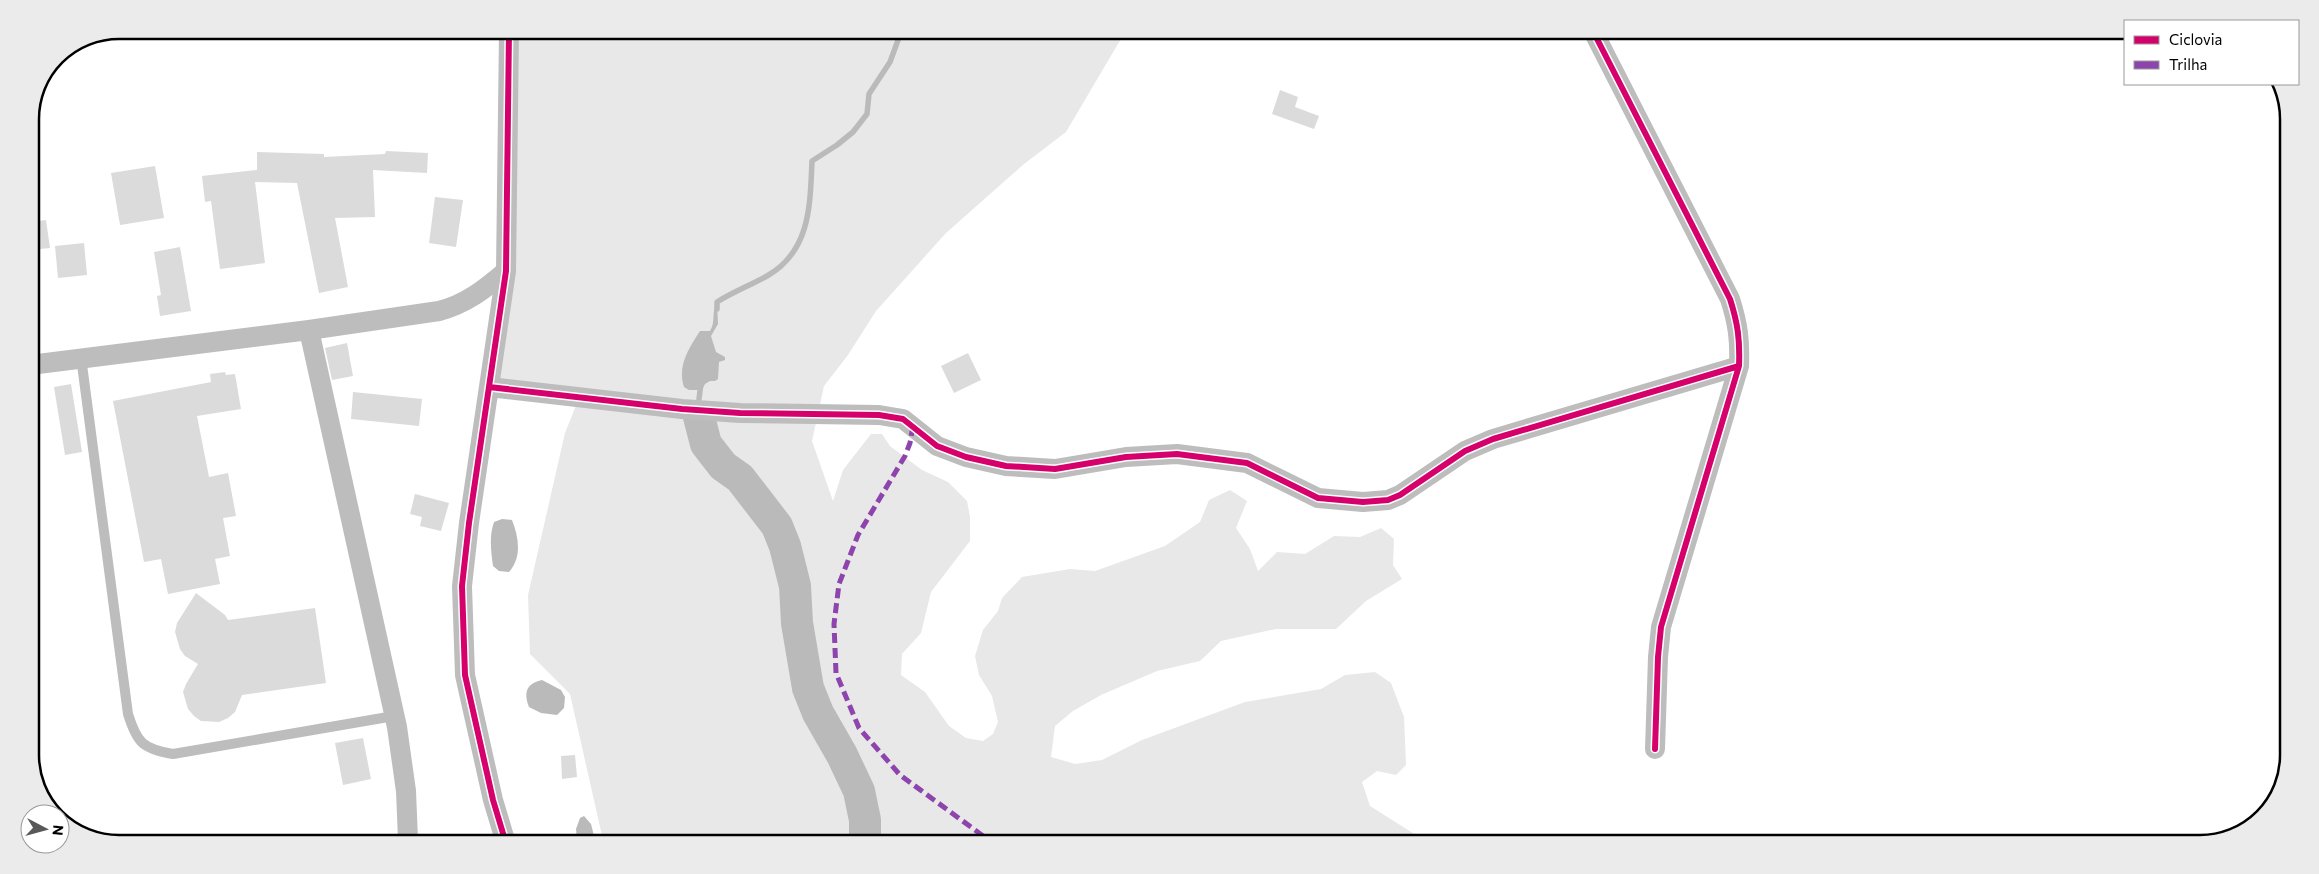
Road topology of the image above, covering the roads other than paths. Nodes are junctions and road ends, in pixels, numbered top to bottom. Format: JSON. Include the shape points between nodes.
{"nodes":[{"id":1,"x":509,"y":39,"type":"edge"},
{"id":2,"x":1597,"y":39,"type":"edge"},
{"id":3,"x":506,"y":272,"type":"junction"},
{"id":4,"x":309,"y":330,"type":"junction"},
{"id":5,"x":81,"y":358,"type":"junction"},
{"id":6,"x":39,"y":364,"type":"edge"},
{"id":7,"x":1739,"y":366,"type":"junction"},
{"id":8,"x":489,"y":387,"type":"junction"},
{"id":9,"x":394,"y":716,"type":"junction"},
{"id":10,"x":1655,"y":749,"type":"dead end"},
{"id":11,"x":408,"y":835,"type":"edge"},
{"id":12,"x":504,"y":835,"type":"edge"}],
"edges":[{"from":1,"to":3,"type":"street"},
{"from":2,"to":7,"type":"street","via":[[1730,299],[1738,324]]},
{"from":3,"to":4,"type":"street","via":[[476,296],[457,306]]},
{"from":3,"to":8,"type":"street"},
{"from":4,"to":5,"type":"street"},
{"from":4,"to":9,"type":"street"},
{"from":5,"to":6,"type":"street"},
{"from":5,"to":9,"type":"lane","via":[[128,714],[135,735],[143,745],[173,754]]},
{"from":7,"to":8,"type":"street","via":[[1493,439],[1465,451],[1400,495],[1388,500],[1363,502],[1318,498],[1255,465],[1238,461],[1177,454],[1126,457],[1055,469],[1006,466],[937,446],[903,419],[878,415],[692,410]]},
{"from":7,"to":10,"type":"street","via":[[1661,627]]},
{"from":8,"to":12,"type":"street","via":[[469,523],[462,586],[462,624],[466,675]]},
{"from":9,"to":11,"type":"street","via":[[406,791]]}]}
